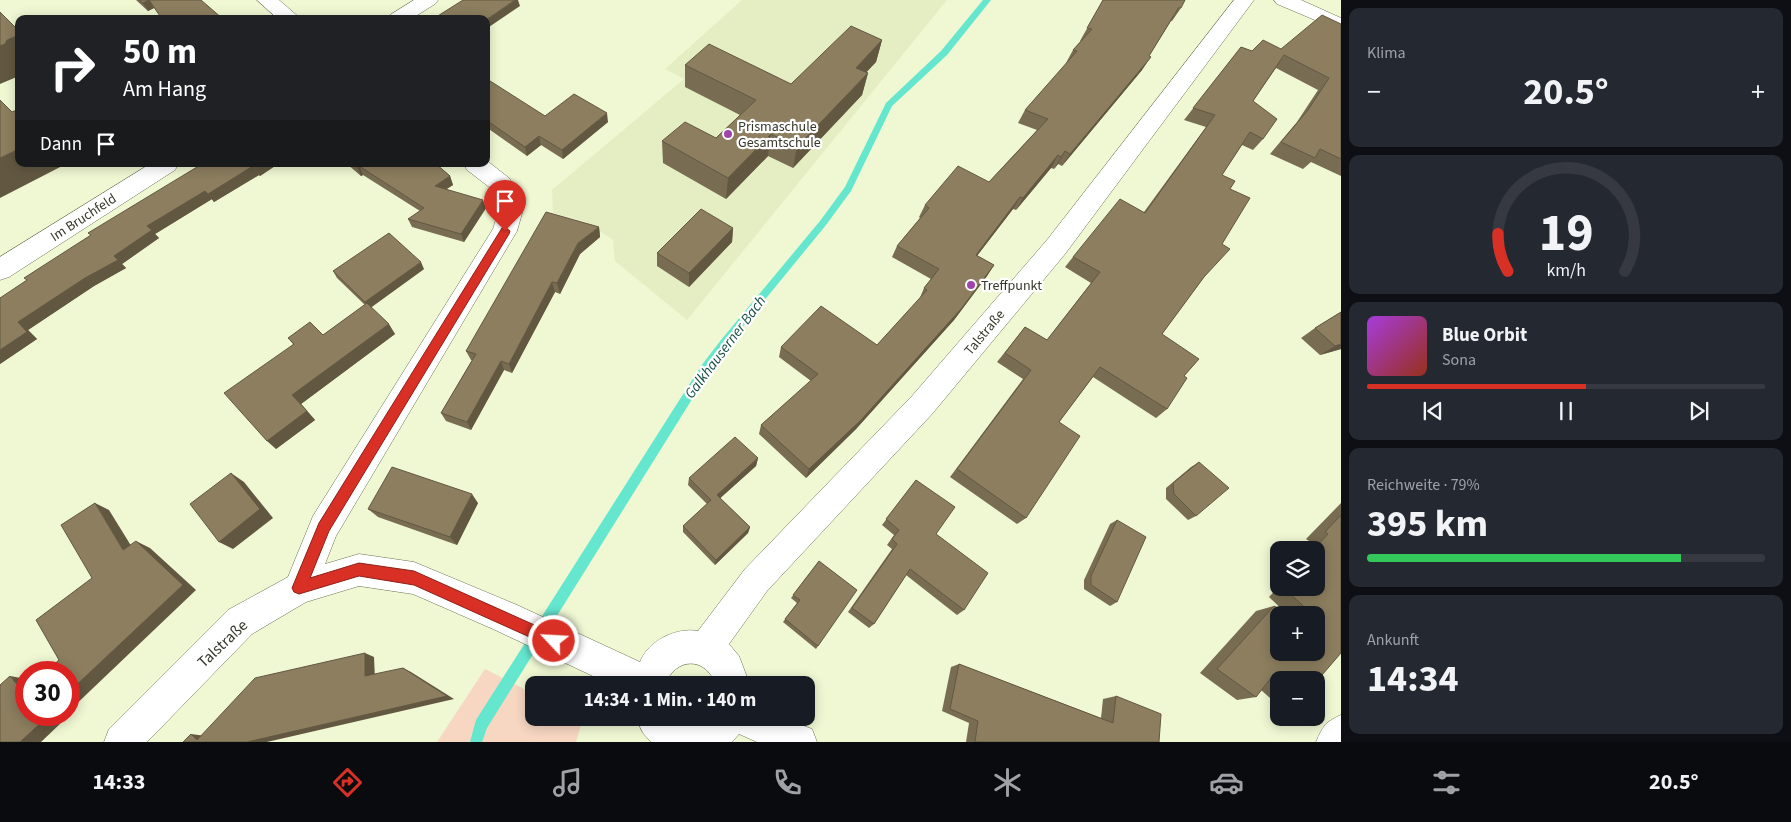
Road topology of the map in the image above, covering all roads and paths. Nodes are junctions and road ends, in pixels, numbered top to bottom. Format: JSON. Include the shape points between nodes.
{"nodes":[{"id":1,"x":268,"y":0,"type":"edge"},
{"id":2,"x":428,"y":0,"type":"edge"},
{"id":3,"x":1244,"y":0,"type":"edge"},
{"id":4,"x":1284,"y":0,"type":"edge"},
{"id":5,"x":286,"y":15,"type":"edge"},
{"id":6,"x":404,"y":15,"type":"edge"},
{"id":7,"x":1341,"y":25,"type":"edge"},
{"id":8,"x":162,"y":167,"type":"edge"},
{"id":9,"x":479,"y":167,"type":"edge"},
{"id":10,"x":0,"y":270,"type":"edge"},
{"id":11,"x":299,"y":588,"type":"junction"},
{"id":12,"x":706,"y":648,"type":"junction"},
{"id":13,"x":631,"y":676,"type":"edge"},
{"id":14,"x":650,"y":676,"type":"edge"},
{"id":15,"x":731,"y":676,"type":"edge"},
{"id":16,"x":660,"y":726,"type":"edge"},
{"id":17,"x":724,"y":726,"type":"edge"},
{"id":18,"x":761,"y":726,"type":"edge"},
{"id":19,"x":1341,"y":733,"type":"edge"},
{"id":20,"x":122,"y":742,"type":"edge"},
{"id":21,"x":799,"y":742,"type":"edge"},
{"id":22,"x":1334,"y":742,"type":"edge"}],
"edges":[{"from":1,"to":5,"type":"street"},
{"from":2,"to":6,"type":"street"},
{"from":3,"to":12,"type":"street","name":"Talstraße","via":[[1056,248],[922,405],[756,580]]},
{"from":4,"to":7,"type":"street"},
{"from":8,"to":10,"type":"street","name":"Im Bruchfeld"},
{"from":9,"to":11,"type":"street","via":[[501,184],[513,203],[505,231],[324,527]]},
{"from":11,"to":13,"type":"street","name":"Talstraße","via":[[359,570],[414,578]]},
{"from":11,"to":20,"type":"street","name":"Talstraße","via":[[240,622]]},
{"from":12,"to":14,"type":"street","via":[[691,646],[672,650],[660,659]]},
{"from":12,"to":15,"type":"street","via":[[723,661]]},
{"from":16,"to":17,"type":"street","via":[[667,733],[686,741],[702,740]]},
{"from":18,"to":21,"type":"street"},
{"from":19,"to":22,"type":"street"}]}
